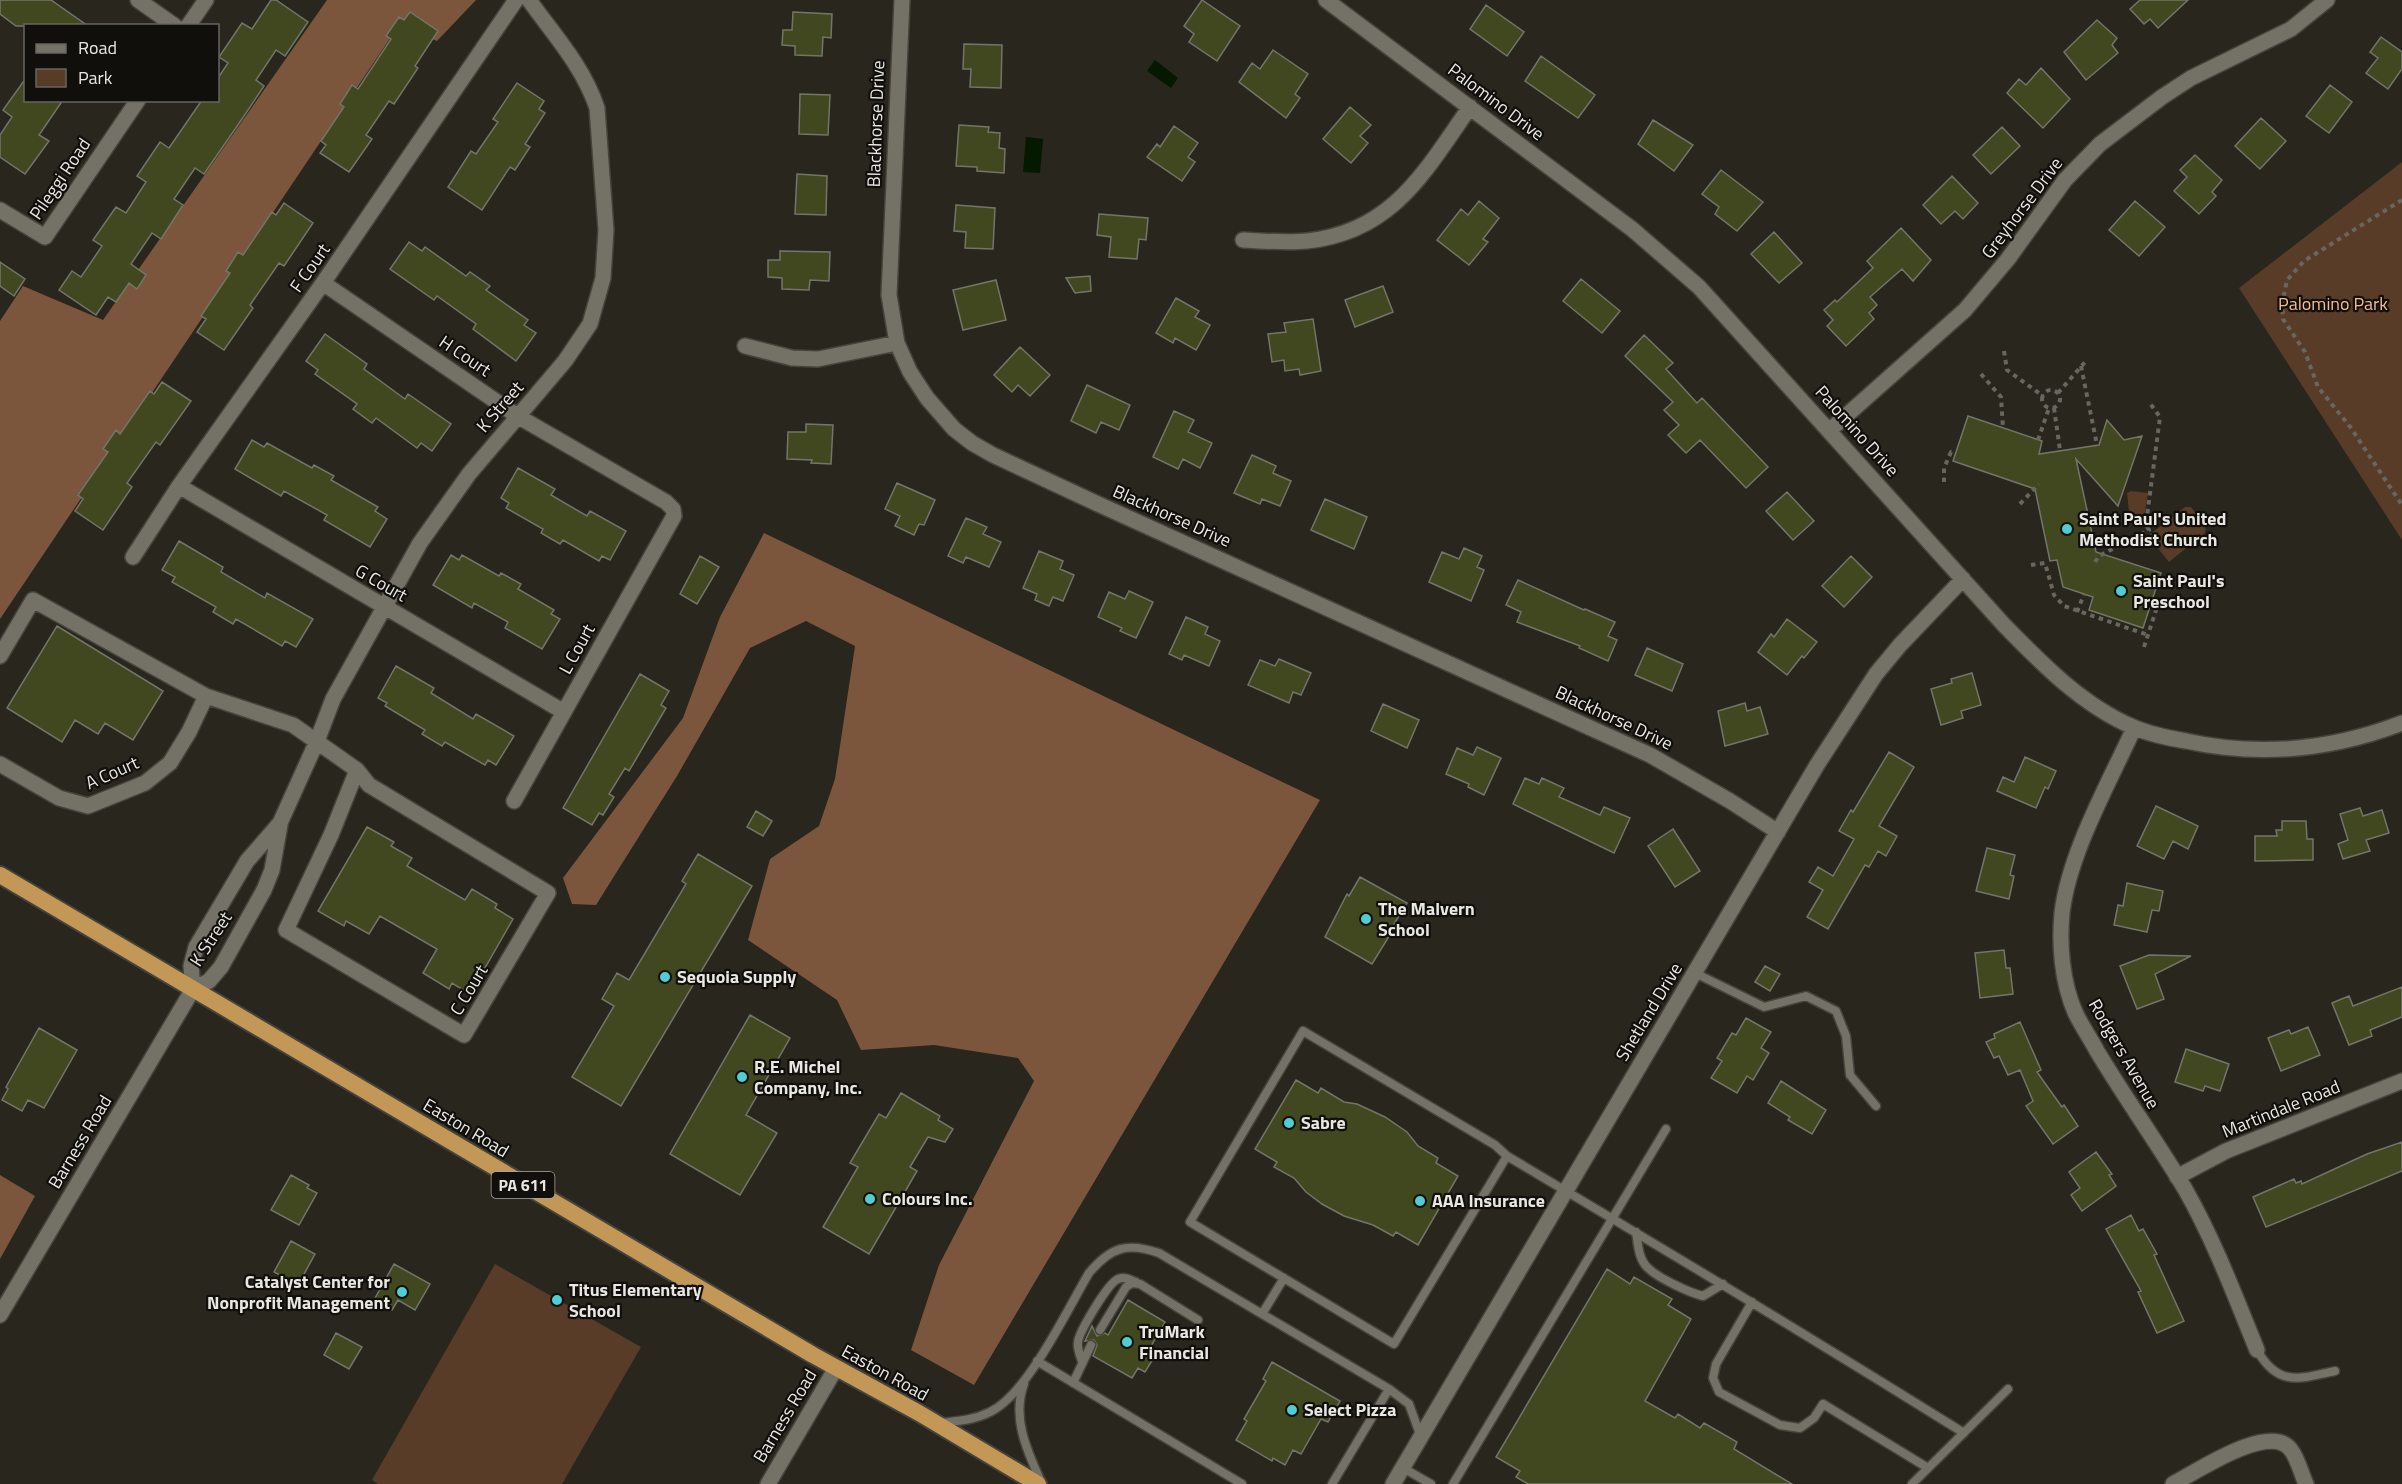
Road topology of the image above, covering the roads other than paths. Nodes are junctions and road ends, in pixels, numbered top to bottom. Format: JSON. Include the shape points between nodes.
{"nodes":[{"id":1,"x":138,"y":0,"type":"edge"},
{"id":2,"x":206,"y":0,"type":"edge"},
{"id":3,"x":516,"y":0,"type":"edge"},
{"id":4,"x":529,"y":0,"type":"edge"},
{"id":5,"x":902,"y":0,"type":"edge"},
{"id":6,"x":1326,"y":0,"type":"edge"},
{"id":7,"x":2327,"y":0,"type":"edge"},
{"id":8,"x":172,"y":24,"type":"edge"},
{"id":9,"x":189,"y":24,"type":"edge"},
{"id":10,"x":137,"y":102,"type":"edge"},
{"id":11,"x":1470,"y":107,"type":"junction"},
{"id":12,"x":0,"y":210,"type":"edge"},
{"id":13,"x":1243,"y":240,"type":"dead end"},
{"id":14,"x":324,"y":283,"type":"junction"},
{"id":15,"x":897,"y":343,"type":"junction"},
{"id":16,"x":745,"y":346,"type":"dead end"},
{"id":17,"x":519,"y":417,"type":"junction"},
{"id":18,"x":1830,"y":430,"type":"junction"},
{"id":19,"x":179,"y":486,"type":"junction"},
{"id":20,"x":674,"y":516,"type":"joint"},
{"id":21,"x":133,"y":556,"type":"dead end"},
{"id":22,"x":1963,"y":579,"type":"junction"},
{"id":23,"x":383,"y":608,"type":"junction"},
{"id":24,"x":0,"y":656,"type":"edge"},
{"id":25,"x":206,"y":696,"type":"junction"},
{"id":26,"x":564,"y":712,"type":"junction"},
{"id":27,"x":2402,"y":723,"type":"edge"},
{"id":28,"x":2134,"y":728,"type":"junction"},
{"id":29,"x":317,"y":741,"type":"junction"},
{"id":30,"x":0,"y":764,"type":"edge"},
{"id":31,"x":357,"y":770,"type":"junction"},
{"id":32,"x":514,"y":801,"type":"dead end"},
{"id":33,"x":280,"y":823,"type":"junction"},
{"id":34,"x":1778,"y":832,"type":"junction"},
{"id":35,"x":0,"y":875,"type":"edge"},
{"id":36,"x":1695,"y":973,"type":"junction"},
{"id":37,"x":193,"y":989,"type":"junction"},
{"id":38,"x":2402,"y":1081,"type":"edge"},
{"id":39,"x":1876,"y":1106,"type":"dead end"},
{"id":40,"x":1666,"y":1129,"type":"dead end"},
{"id":41,"x":1507,"y":1156,"type":"junction"},
{"id":42,"x":2177,"y":1177,"type":"junction"},
{"id":43,"x":1566,"y":1191,"type":"junction"},
{"id":44,"x":1612,"y":1218,"type":"junction"},
{"id":45,"x":1636,"y":1232,"type":"junction"},
{"id":46,"x":1284,"y":1278,"type":"junction"},
{"id":47,"x":1137,"y":1283,"type":"junction"},
{"id":48,"x":1723,"y":1284,"type":"junction"},
{"id":49,"x":1752,"y":1302,"type":"junction"},
{"id":50,"x":1262,"y":1314,"type":"junction"},
{"id":51,"x":0,"y":1315,"type":"edge"},
{"id":52,"x":1198,"y":1320,"type":"dead end"},
{"id":53,"x":1100,"y":1330,"type":"dead end"},
{"id":54,"x":1091,"y":1345,"type":"dead end"},
{"id":55,"x":2257,"y":1350,"type":"joint"},
{"id":56,"x":1037,"y":1361,"type":"junction"},
{"id":57,"x":1082,"y":1361,"type":"junction"},
{"id":58,"x":836,"y":1368,"type":"junction"},
{"id":59,"x":2335,"y":1371,"type":"dead end"},
{"id":60,"x":1026,"y":1379,"type":"junction"},
{"id":61,"x":1072,"y":1383,"type":"junction"},
{"id":62,"x":1389,"y":1389,"type":"junction"},
{"id":63,"x":2008,"y":1389,"type":"dead end"},
{"id":64,"x":936,"y":1424,"type":"junction"},
{"id":65,"x":1964,"y":1433,"type":"junction"},
{"id":66,"x":1421,"y":1438,"type":"junction"},
{"id":67,"x":1403,"y":1468,"type":"junction"},
{"id":68,"x":1928,"y":1468,"type":"junction"},
{"id":69,"x":768,"y":1484,"type":"edge"},
{"id":70,"x":1038,"y":1484,"type":"edge"},
{"id":71,"x":1042,"y":1484,"type":"edge"},
{"id":72,"x":1242,"y":1484,"type":"edge"},
{"id":73,"x":1332,"y":1484,"type":"edge"},
{"id":74,"x":1393,"y":1484,"type":"edge"},
{"id":75,"x":1431,"y":1484,"type":"edge"},
{"id":76,"x":1453,"y":1484,"type":"edge"},
{"id":77,"x":1912,"y":1484,"type":"edge"},
{"id":78,"x":2173,"y":1484,"type":"edge"},
{"id":79,"x":2306,"y":1484,"type":"edge"}],
"edges":[{"from":1,"to":8,"type":"street"},
{"from":2,"to":9,"type":"street"},
{"from":3,"to":14,"type":"street","name":"F Court"},
{"from":4,"to":17,"type":"street","name":"K Street","via":[[577,64],[591,90],[598,120],[606,230],[603,278],[590,324],[566,361]]},
{"from":5,"to":15,"type":"street","name":"Blackhorse Drive","via":[[889,295]]},
{"from":6,"to":11,"type":"street","name":"Palomino Drive"},
{"from":7,"to":18,"type":"street","name":"Greyhorse Drive","via":[[2291,29],[2191,78],[2100,144],[2065,180],[1965,310]]},
{"from":10,"to":12,"type":"street","name":"Pileggi Road","via":[[45,237]]},
{"from":11,"to":13,"type":"street","via":[[1407,194],[1377,217],[1333,236],[1289,242]]},
{"from":11,"to":18,"type":"street","name":"Palomino Drive","via":[[1632,229],[1699,287]]},
{"from":14,"to":17,"type":"street","name":"H Court"},
{"from":14,"to":19,"type":"street","name":"F Court"},
{"from":15,"to":16,"type":"street","via":[[818,359],[792,358]]},
{"from":15,"to":34,"type":"street","name":"Blackhorse Drive","via":[[927,398],[954,429],[993,455],[1650,754]]},
{"from":17,"to":20,"type":"street","name":"H Court","via":[[666,502]]},
{"from":17,"to":23,"type":"street","name":"K Street","via":[[447,502]]},
{"from":18,"to":22,"type":"street","name":"Palomino Drive"},
{"from":19,"to":21,"type":"street","name":"F Court"},
{"from":19,"to":23,"type":"street","name":"G Court"},
{"from":20,"to":26,"type":"street","name":"L Court"},
{"from":22,"to":28,"type":"street","name":"Palomino Drive","via":[[2047,669]]},
{"from":22,"to":34,"type":"street","name":"Shetland Drive","via":[[1876,674]]},
{"from":23,"to":26,"type":"street","name":"G Court"},
{"from":23,"to":29,"type":"street","name":"K Street","via":[[333,699]]},
{"from":24,"to":25,"type":"street","via":[[33,600]]},
{"from":25,"to":29,"type":"street","via":[[293,725]]},
{"from":25,"to":30,"type":"street","name":"A Court","via":[[170,763],[145,783],[88,806],[59,798]]},
{"from":26,"to":32,"type":"street","name":"L Court"},
{"from":27,"to":28,"type":"street","name":"Palomino Drive","via":[[2334,743],[2277,750],[2201,745]]},
{"from":28,"to":42,"type":"street","name":"Rodgers Avenue","via":[[2077,857],[2062,915],[2061,946],[2066,986],[2075,1012]]},
{"from":29,"to":31,"type":"street","name":"C Court"},
{"from":29,"to":33,"type":"street","name":"K Street"},
{"from":31,"to":31,"type":"street","name":"C Court","via":[[369,785],[548,893],[464,1035],[286,930]]},
{"from":33,"to":37,"type":"street","name":"K Street","via":[[247,861],[196,947],[191,966]]},
{"from":33,"to":37,"type":"street","name":"K Street","via":[[272,870],[264,890],[220,967],[209,981]]},
{"from":34,"to":36,"type":"street","name":"Shetland Drive"},
{"from":35,"to":37,"type":"highway","name":"Easton Road","number":"PA 611"},
{"from":36,"to":39,"type":"lane","via":[[1764,1007],[1806,996],[1836,1011],[1846,1036],[1850,1075]]},
{"from":36,"to":43,"type":"street","name":"Shetland Drive"},
{"from":37,"to":51,"type":"street","name":"Barness Road"},
{"from":37,"to":58,"type":"highway","name":"Easton Road","number":"PA 611"},
{"from":38,"to":42,"type":"street","name":"Martindale Road","via":[[2226,1151]]},
{"from":40,"to":44,"type":"lane"},
{"from":41,"to":43,"type":"lane"},
{"from":41,"to":46,"type":"lane","via":[[1394,1344]]},
{"from":41,"to":46,"type":"lane","via":[[1495,1145],[1303,1031],[1190,1222]]},
{"from":42,"to":55,"type":"street","name":"Rodgers Avenue","via":[[2211,1240]]},
{"from":43,"to":44,"type":"lane"},
{"from":43,"to":66,"type":"street","name":"Shetland Drive"},
{"from":44,"to":45,"type":"lane"},
{"from":44,"to":76,"type":"lane"},
{"from":45,"to":48,"type":"lane"},
{"from":45,"to":48,"type":"lane","via":[[1640,1256],[1648,1268],[1690,1293],[1703,1296]]},
{"from":46,"to":50,"type":"lane"},
{"from":47,"to":52,"type":"lane"},
{"from":47,"to":53,"type":"lane","via":[[1126,1287]]},
{"from":47,"to":57,"type":"lane","via":[[1120,1278],[1110,1286],[1079,1337]]},
{"from":48,"to":49,"type":"lane"},
{"from":49,"to":65,"type":"lane"},
{"from":49,"to":68,"type":"lane","via":[[1716,1364],[1713,1378],[1719,1392],[1780,1425],[1800,1428],[1814,1418],[1823,1404]]},
{"from":50,"to":56,"type":"lane","via":[[1159,1253],[1128,1247],[1112,1252],[1089,1273]]},
{"from":50,"to":62,"type":"lane"},
{"from":54,"to":57,"type":"lane"},
{"from":55,"to":59,"type":"lane","via":[[2272,1372],[2285,1377],[2304,1378]]},
{"from":56,"to":60,"type":"lane"},
{"from":56,"to":61,"type":"lane"},
{"from":57,"to":61,"type":"lane"},
{"from":58,"to":64,"type":"highway","name":"Easton Road","number":"PA 611"},
{"from":58,"to":69,"type":"street","name":"Barness Road"},
{"from":60,"to":64,"type":"lane","via":[[1004,1404],[991,1412]]},
{"from":60,"to":71,"type":"lane","via":[[1019,1415]]},
{"from":61,"to":72,"type":"lane"},
{"from":62,"to":66,"type":"lane","via":[[1409,1404]]},
{"from":62,"to":73,"type":"lane"},
{"from":63,"to":65,"type":"lane"},
{"from":64,"to":70,"type":"highway","name":"Easton Road","number":"PA 611"},
{"from":65,"to":68,"type":"lane"},
{"from":66,"to":67,"type":"street","name":"Shetland Drive"},
{"from":67,"to":74,"type":"street","name":"Shetland Drive"},
{"from":67,"to":75,"type":"lane"},
{"from":68,"to":77,"type":"lane"},
{"from":78,"to":79,"type":"street","via":[[2263,1440],[2278,1441],[2290,1448]]}]}
